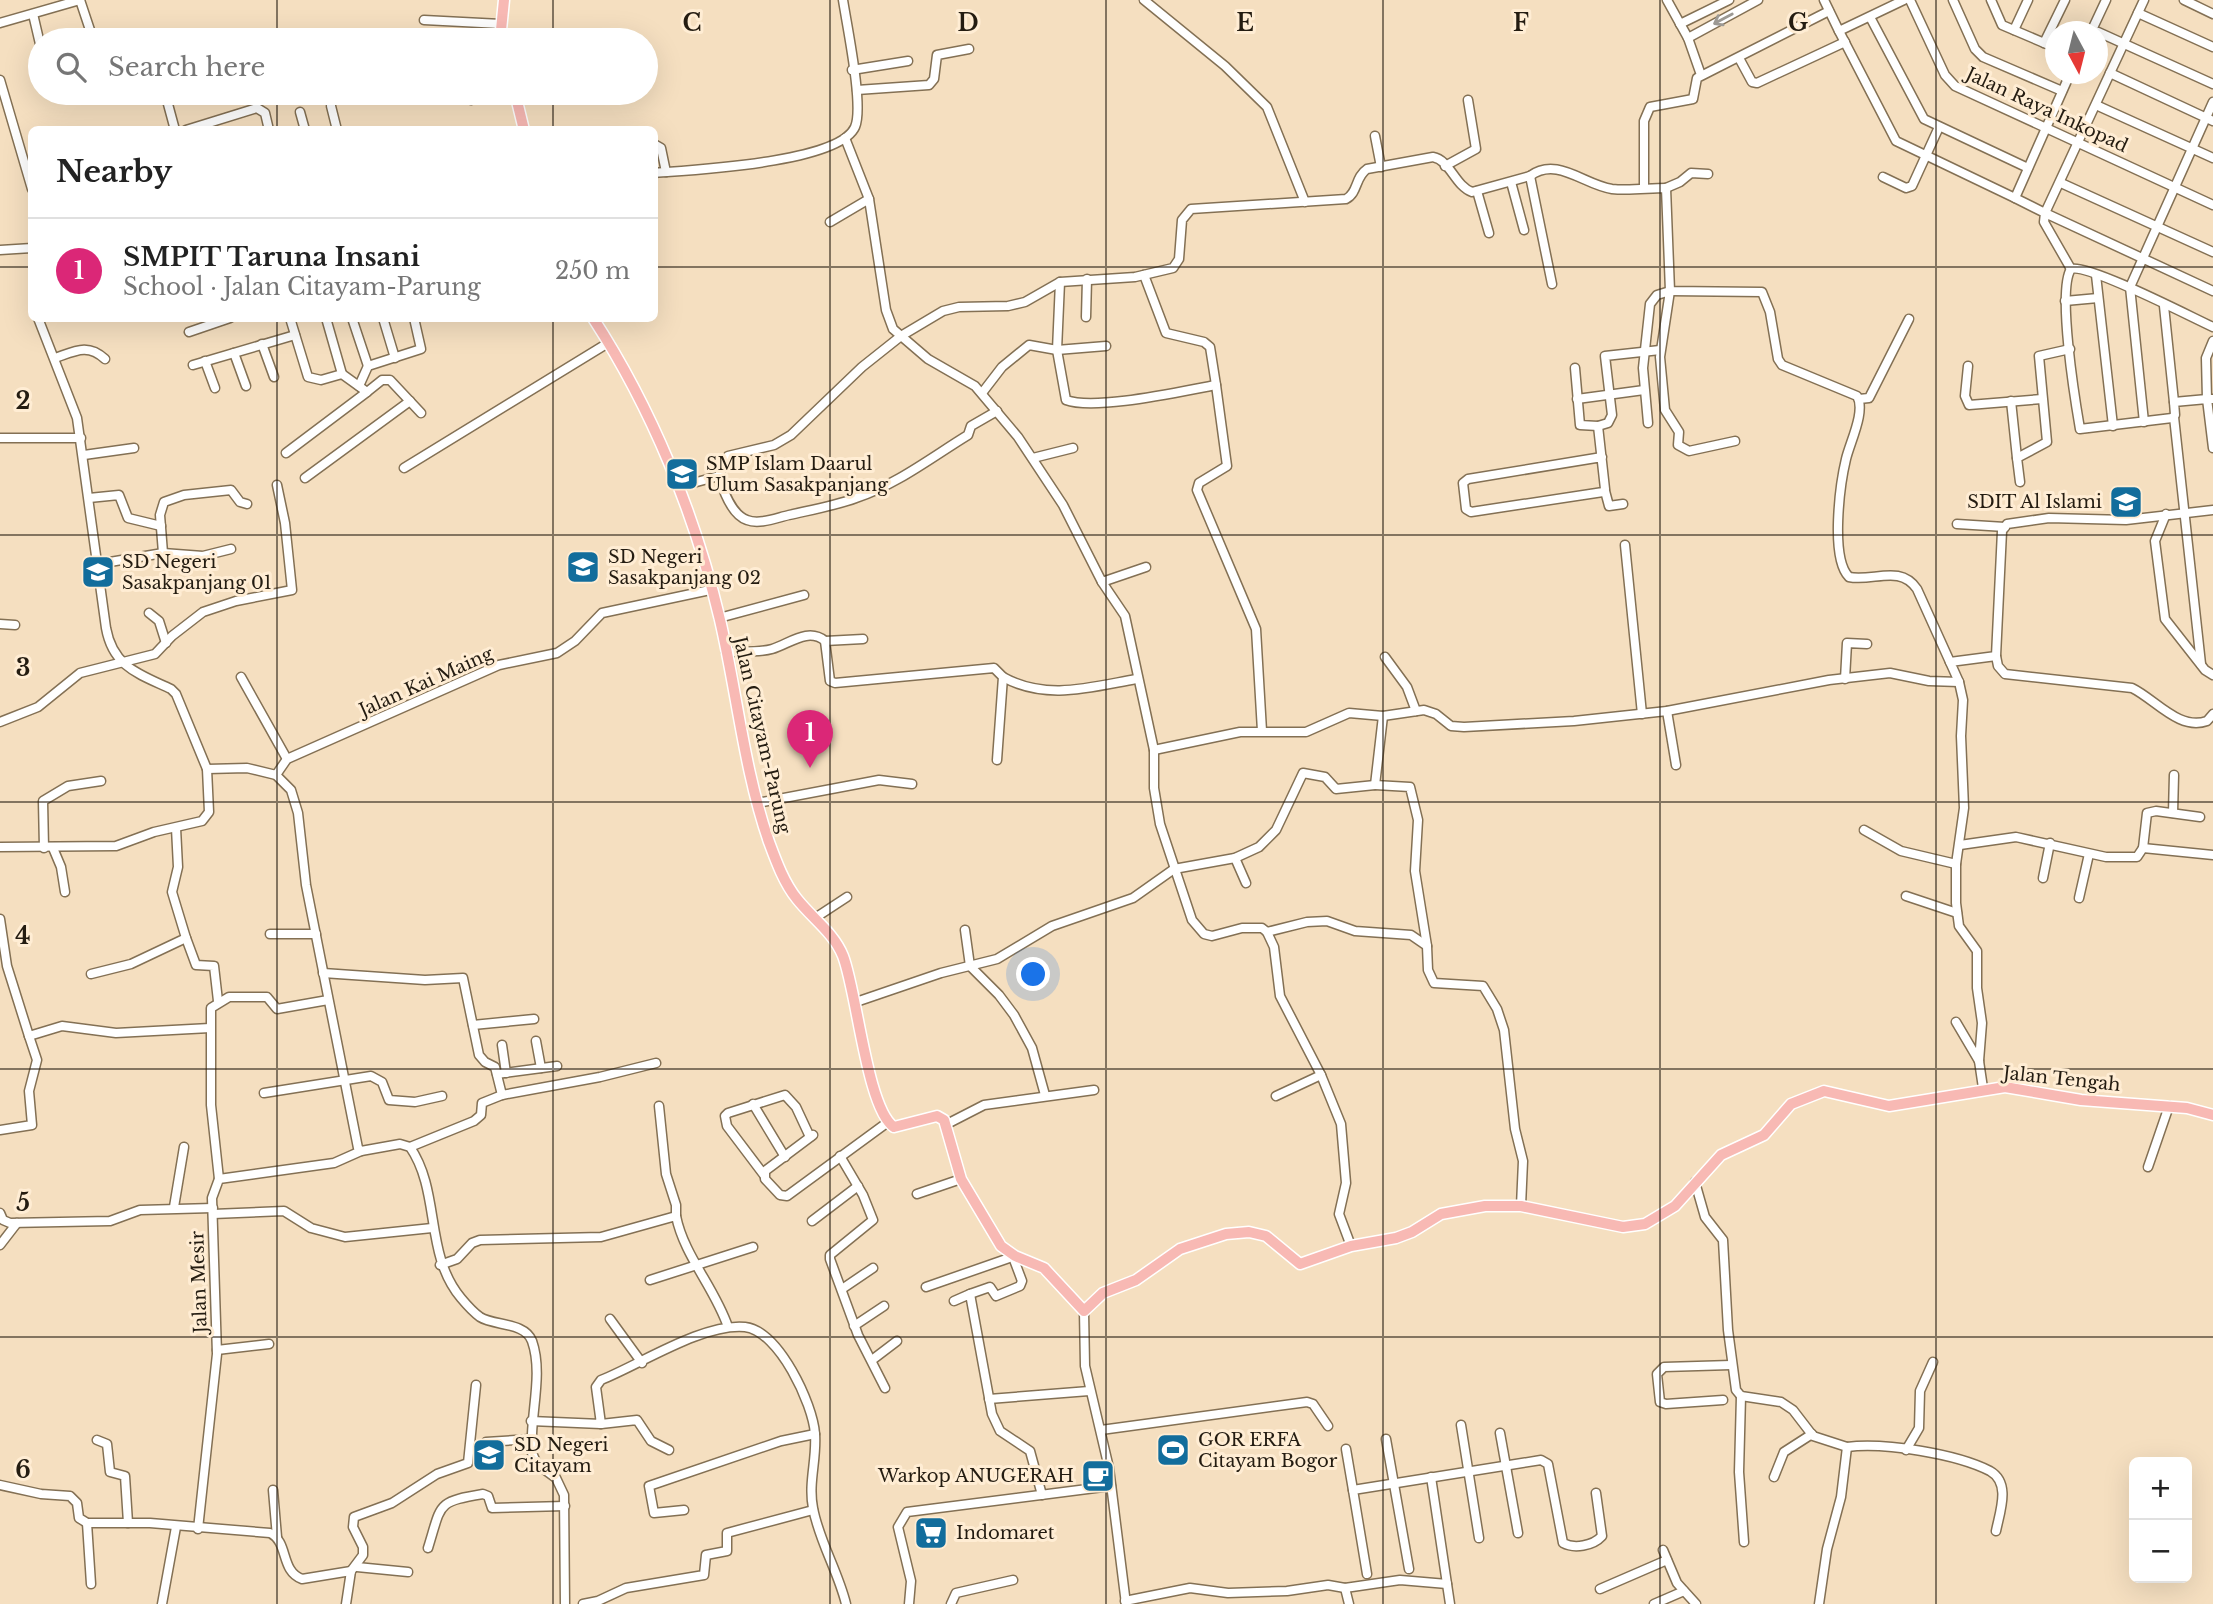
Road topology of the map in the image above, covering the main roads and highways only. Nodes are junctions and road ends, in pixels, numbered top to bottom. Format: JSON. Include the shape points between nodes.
{"nodes":[{"id":1,"x":503,"y":0,"type":"edge"},
{"id":2,"x":501,"y":28,"type":"edge"},
{"id":3,"x":518,"y":105,"type":"edge"},
{"id":4,"x":523,"y":126,"type":"edge"},
{"id":5,"x":595,"y":322,"type":"edge"},
{"id":6,"x":2213,"y":1115,"type":"edge"},
{"id":7,"x":1084,"y":1311,"type":"joint"}],
"edges":[{"from":1,"to":2,"type":"main road"},
{"from":3,"to":4,"type":"main road"},
{"from":5,"to":7,"type":"main road","name":"Jalan Citayam-Parung","via":[[626,373],[678,486],[719,618],[757,803],[785,881],[840,949],[856,1002],[870,1078],[888,1122],[897,1127],[937,1116],[947,1124],[961,1179],[1001,1246],[1014,1257],[1044,1268]]},
{"from":6,"to":7,"type":"main road","name":"Jalan Tengah","via":[[2005,1087],[1889,1106],[1837,1092],[1811,1094],[1791,1104],[1765,1135],[1721,1155],[1665,1214],[1636,1227],[1493,1205],[1441,1214],[1412,1233],[1351,1246],[1300,1264],[1266,1236],[1226,1234],[1180,1249],[1136,1280],[1095,1298]]}]}
